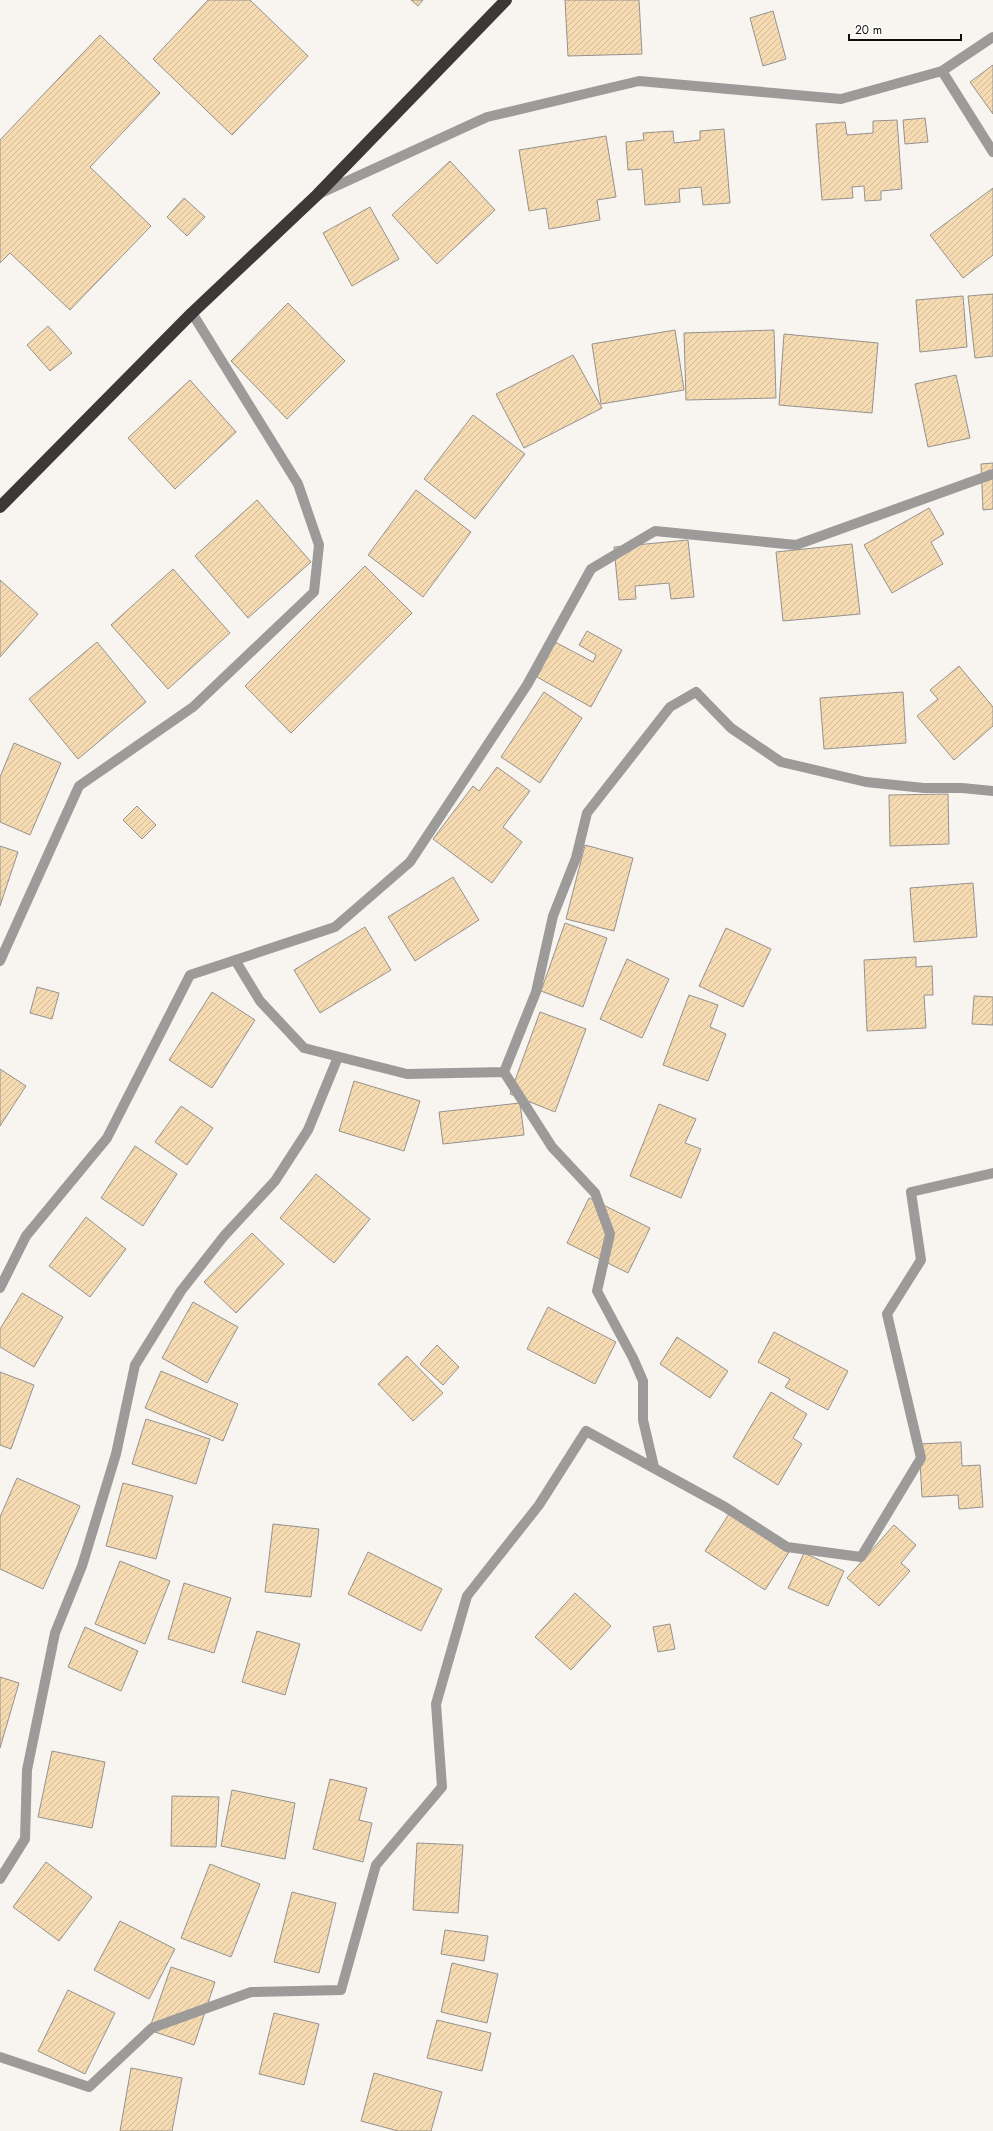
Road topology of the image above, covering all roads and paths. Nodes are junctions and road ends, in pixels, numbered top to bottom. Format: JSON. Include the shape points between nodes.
{"nodes":[{"id":1,"x":506,"y":0,"type":"edge"},
{"id":2,"x":993,"y":37,"type":"edge"},
{"id":3,"x":942,"y":71,"type":"junction"},
{"id":4,"x":993,"y":152,"type":"edge"},
{"id":5,"x":317,"y":195,"type":"junction"},
{"id":6,"x":192,"y":313,"type":"junction"},
{"id":7,"x":993,"y":474,"type":"edge"},
{"id":8,"x":0,"y":507,"type":"edge"},
{"id":9,"x":993,"y":791,"type":"edge"},
{"id":10,"x":235,"y":960,"type":"junction"},
{"id":11,"x":0,"y":961,"type":"edge"},
{"id":12,"x":338,"y":1056,"type":"junction"},
{"id":13,"x":504,"y":1072,"type":"junction"},
{"id":14,"x":993,"y":1173,"type":"edge"},
{"id":15,"x":0,"y":1288,"type":"edge"},
{"id":16,"x":654,"y":1467,"type":"junction"},
{"id":17,"x":0,"y":1879,"type":"edge"},
{"id":18,"x":0,"y":2057,"type":"edge"}],
"edges":[{"from":1,"to":5,"type":"highway"},
{"from":2,"to":3,"type":"street"},
{"from":3,"to":4,"type":"street"},
{"from":3,"to":5,"type":"street","via":[[841,99],[638,81],[487,117]]},
{"from":5,"to":6,"type":"highway"},
{"from":6,"to":8,"type":"highway"},
{"from":6,"to":11,"type":"street","via":[[298,484],[319,545],[314,592],[193,707],[79,786]]},
{"from":7,"to":10,"type":"street","via":[[796,545],[656,531],[591,569],[527,685],[410,862],[335,927]]},
{"from":9,"to":13,"type":"street","via":[[866,782],[781,762],[731,728],[696,692],[670,707],[587,813],[576,858],[553,916],[536,992]]},
{"from":10,"to":12,"type":"street","via":[[260,1002],[304,1048]]},
{"from":10,"to":15,"type":"street","via":[[190,974],[108,1138],[26,1236]]},
{"from":12,"to":13,"type":"street","via":[[407,1074]]},
{"from":12,"to":17,"type":"street","via":[[308,1130],[275,1181],[224,1236],[181,1291],[135,1365],[116,1454],[82,1566],[55,1633],[27,1770],[25,1839]]},
{"from":13,"to":16,"type":"street","via":[[552,1147],[595,1193],[610,1234],[597,1291],[633,1358],[642,1381],[644,1420]]},
{"from":14,"to":16,"type":"street","via":[[911,1192],[921,1260],[887,1314],[921,1458],[861,1557],[787,1547],[725,1507]]},
{"from":16,"to":18,"type":"street","via":[[586,1431],[539,1506],[467,1596],[436,1704],[442,1787],[376,1865],[341,1990],[251,1992],[152,2028],[90,2087]]}]}
